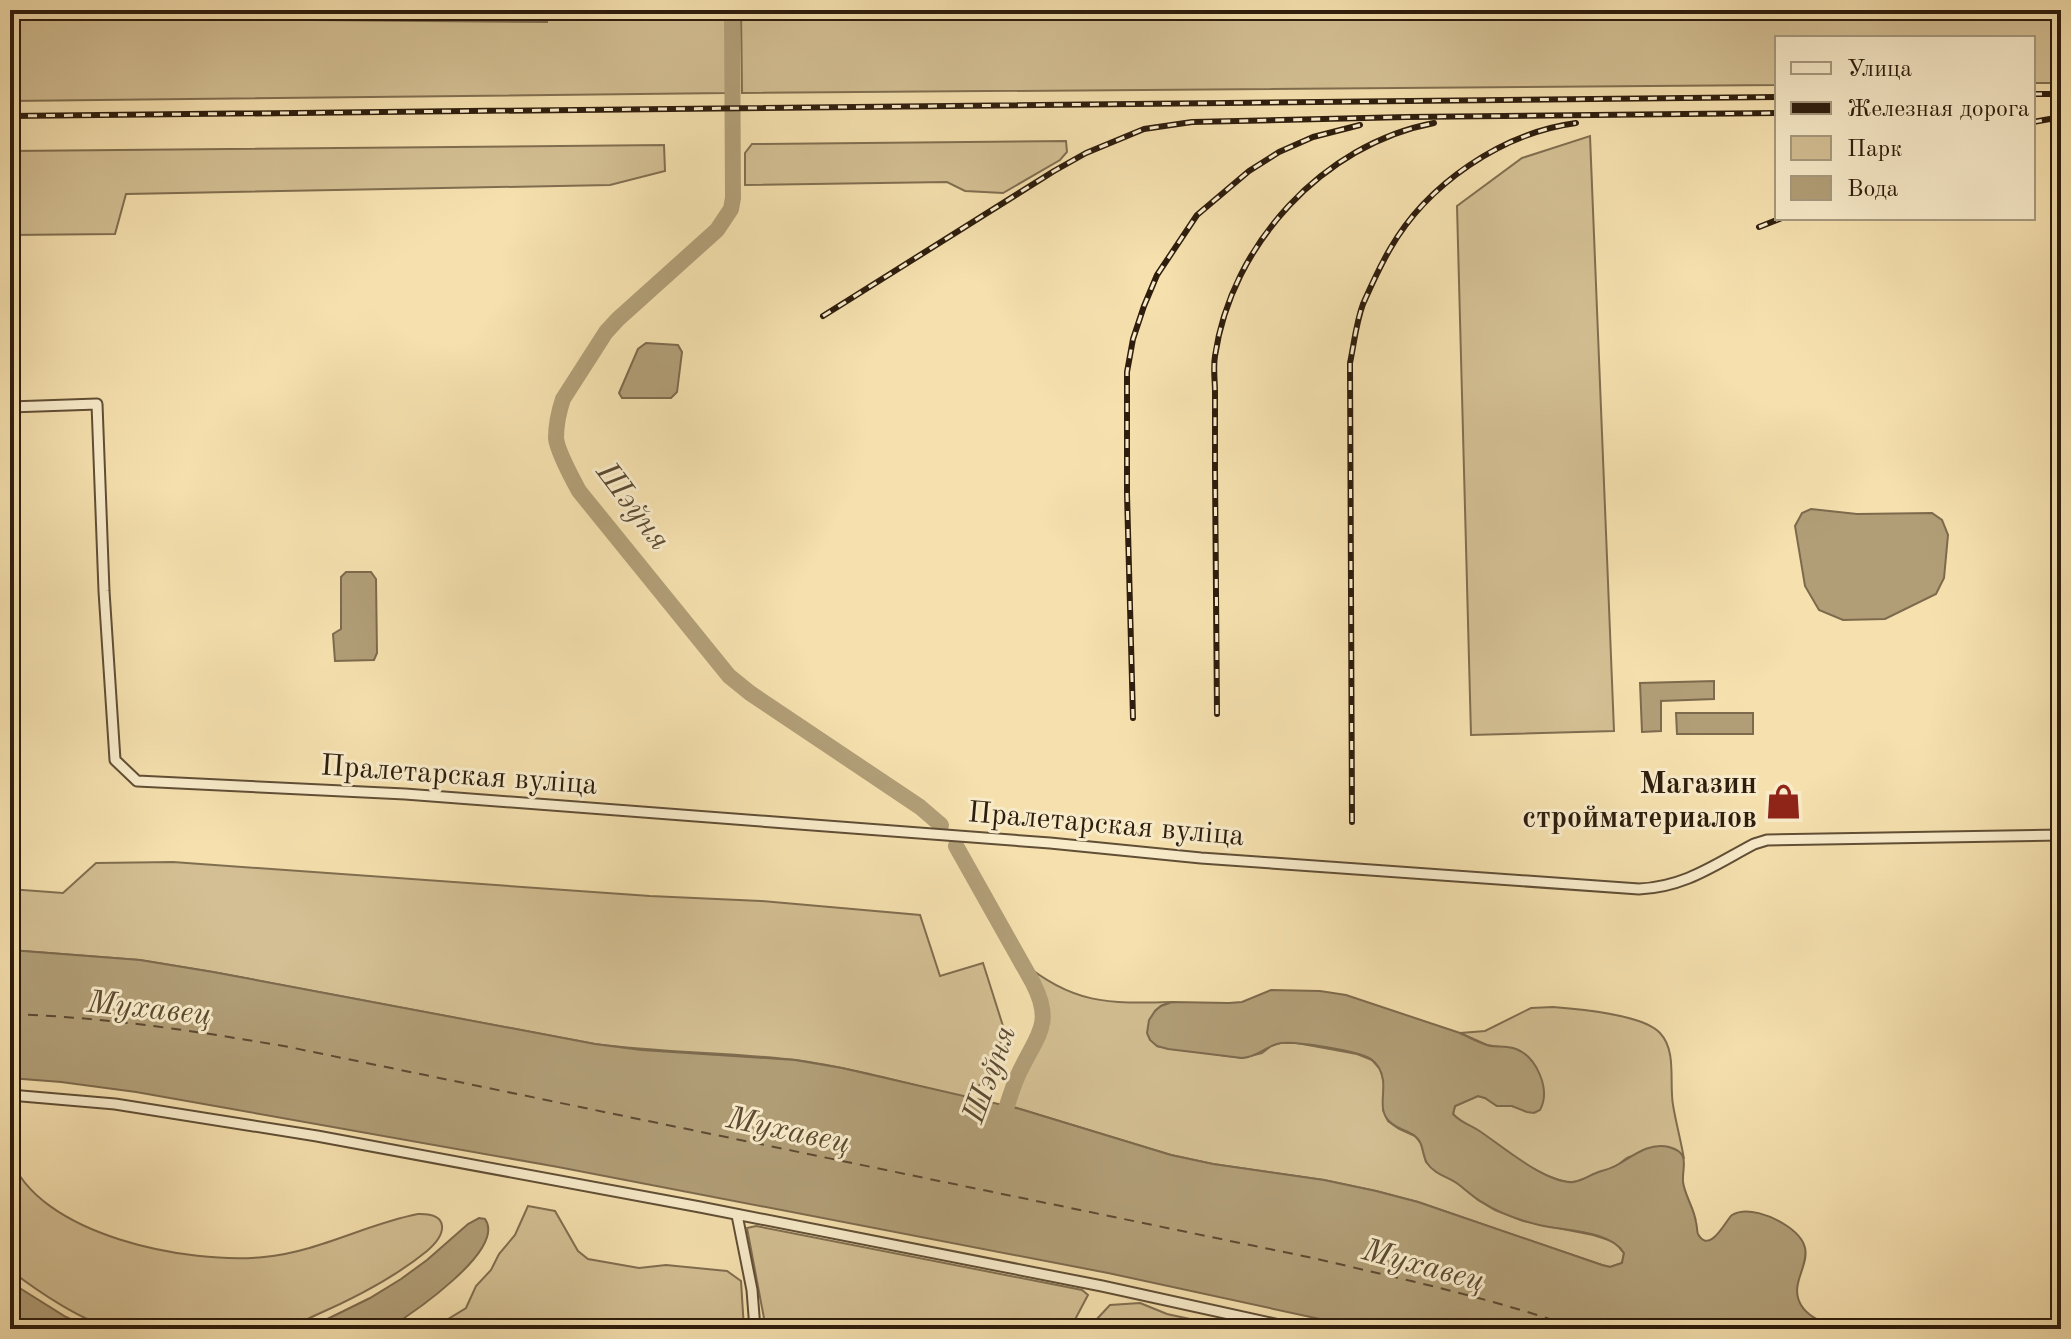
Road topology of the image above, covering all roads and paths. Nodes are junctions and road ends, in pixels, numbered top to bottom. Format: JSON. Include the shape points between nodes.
{"nodes":[{"id":1,"x":10,"y":407,"type":"edge"},
{"id":2,"x":2061,"y":835,"type":"edge"},
{"id":3,"x":10,"y":1095,"type":"edge"},
{"id":4,"x":737,"y":1215,"type":"junction"},
{"id":5,"x":755,"y":1329,"type":"edge"},
{"id":6,"x":1298,"y":1329,"type":"edge"}],
"edges":[{"from":1,"to":2,"type":"street","name":"Пралетарская вуліца","via":[[97,404],[115,760],[137,781],[405,794],[1639,889],[1678,883],[1767,840]]},
{"from":3,"to":4,"type":"street","via":[[115,1104],[302,1133]]},
{"from":4,"to":5,"type":"street"},
{"from":4,"to":6,"type":"street"}]}
